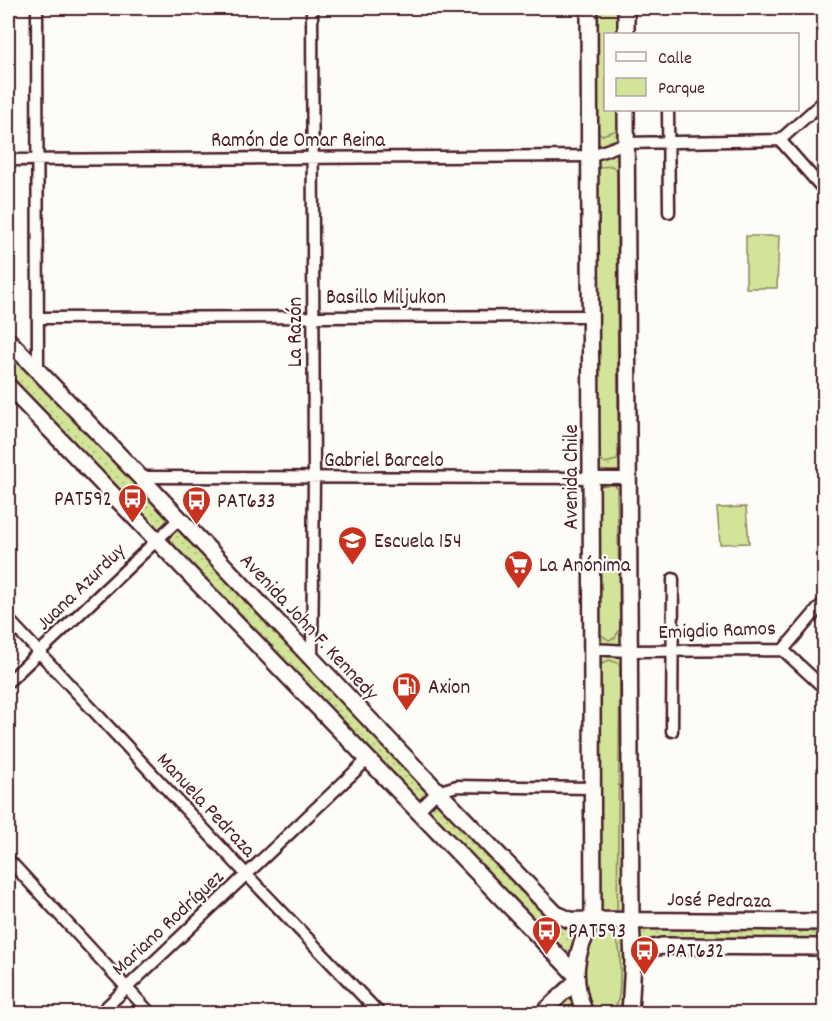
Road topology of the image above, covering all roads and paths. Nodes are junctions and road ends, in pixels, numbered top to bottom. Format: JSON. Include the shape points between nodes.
{"nodes":[{"id":1,"x":37,"y":8,"type":"edge"},
{"id":2,"x":312,"y":8,"type":"edge"},
{"id":3,"x":589,"y":8,"type":"edge"},
{"id":4,"x":626,"y":8,"type":"edge"},
{"id":5,"x":626,"y":33,"type":"edge"},
{"id":6,"x":825,"y":101,"type":"edge"},
{"id":7,"x":626,"y":111,"type":"edge"},
{"id":8,"x":668,"y":111,"type":"edge"},
{"id":9,"x":780,"y":140,"type":"junction"},
{"id":10,"x":668,"y":142,"type":"junction"},
{"id":11,"x":626,"y":143,"type":"junction"},
{"id":12,"x":590,"y":156,"type":"junction"},
{"id":13,"x":312,"y":159,"type":"junction"},
{"id":14,"x":8,"y":160,"type":"edge"},
{"id":15,"x":39,"y":160,"type":"junction"},
{"id":16,"x":825,"y":190,"type":"edge"},
{"id":17,"x":669,"y":212,"type":"dead end"},
{"id":18,"x":314,"y":316,"type":"junction"},
{"id":19,"x":590,"y":316,"type":"junction"},
{"id":20,"x":38,"y":318,"type":"junction"},
{"id":21,"x":8,"y":340,"type":"edge"},
{"id":22,"x":38,"y":371,"type":"junction"},
{"id":23,"x":8,"y":386,"type":"edge"},
{"id":24,"x":140,"y":477,"type":"junction"},
{"id":25,"x":314,"y":478,"type":"junction"},
{"id":26,"x":628,"y":478,"type":"junction"},
{"id":27,"x":591,"y":479,"type":"junction"},
{"id":28,"x":179,"y":519,"type":"junction"},
{"id":29,"x":156,"y":540,"type":"junction"},
{"id":30,"x":674,"y":579,"type":"dead end"},
{"id":31,"x":825,"y":602,"type":"edge"},
{"id":32,"x":8,"y":619,"type":"edge"},
{"id":33,"x":591,"y":649,"type":"junction"},
{"id":34,"x":783,"y":650,"type":"junction"},
{"id":35,"x":629,"y":651,"type":"junction"},
{"id":36,"x":673,"y":651,"type":"junction"},
{"id":37,"x":39,"y":652,"type":"junction"},
{"id":38,"x":312,"y":657,"type":"junction"},
{"id":39,"x":8,"y":682,"type":"edge"},
{"id":40,"x":825,"y":688,"type":"edge"},
{"id":41,"x":672,"y":731,"type":"dead end"},
{"id":42,"x":368,"y":760,"type":"junction"},
{"id":43,"x":592,"y":788,"type":"junction"},
{"id":44,"x":437,"y":792,"type":"junction"},
{"id":45,"x":418,"y":811,"type":"junction"},
{"id":46,"x":8,"y":859,"type":"edge"},
{"id":47,"x":246,"y":874,"type":"junction"},
{"id":48,"x":631,"y":919,"type":"junction"},
{"id":49,"x":593,"y":920,"type":"junction"},
{"id":50,"x":614,"y":921,"type":"joint"},
{"id":51,"x":825,"y":922,"type":"edge"},
{"id":52,"x":825,"y":947,"type":"edge"},
{"id":53,"x":633,"y":961,"type":"junction"},
{"id":54,"x":576,"y":978,"type":"junction"},
{"id":55,"x":127,"y":987,"type":"junction"},
{"id":56,"x":99,"y":1014,"type":"edge"},
{"id":57,"x":151,"y":1014,"type":"edge"},
{"id":58,"x":380,"y":1014,"type":"edge"},
{"id":59,"x":541,"y":1014,"type":"edge"},
{"id":60,"x":585,"y":1014,"type":"edge"},
{"id":61,"x":630,"y":1014,"type":"edge"}],
"edges":[{"from":1,"to":15,"type":"street"},
{"from":2,"to":13,"type":"street","name":"La Razón"},
{"from":3,"to":12,"type":"main road","name":"Avenida Chile"},
{"from":4,"to":5,"type":"main road"},
{"from":6,"to":9,"type":"street"},
{"from":7,"to":11,"type":"main road"},
{"from":8,"to":10,"type":"street"},
{"from":9,"to":10,"type":"street","name":"Ramón de Omar Reina"},
{"from":9,"to":16,"type":"street"},
{"from":10,"to":11,"type":"street","name":"Ramón de Omar Reina"},
{"from":10,"to":17,"type":"street"},
{"from":11,"to":12,"type":"street","name":"Ramón de Omar Reina"},
{"from":11,"to":26,"type":"main road"},
{"from":12,"to":13,"type":"street","name":"Ramón de Omar Reina"},
{"from":12,"to":19,"type":"main road","name":"Avenida Chile"},
{"from":13,"to":15,"type":"street","name":"Ramón de Omar Reina"},
{"from":13,"to":18,"type":"street","name":"La Razón"},
{"from":14,"to":15,"type":"street","name":"Ramón de Omar Reina"},
{"from":15,"to":20,"type":"street"},
{"from":18,"to":19,"type":"street","name":"Basillo Miljukon"},
{"from":18,"to":20,"type":"street","name":"Basillo Miljukon"},
{"from":18,"to":25,"type":"street","name":"La Razón"},
{"from":19,"to":27,"type":"main road","name":"Avenida Chile"},
{"from":20,"to":22,"type":"street"},
{"from":21,"to":22,"type":"main road","name":"Avenida John F. Kennedy"},
{"from":22,"to":24,"type":"main road","name":"Avenida John F. Kennedy"},
{"from":23,"to":29,"type":"main road"},
{"from":24,"to":25,"type":"street","name":"Gabriel Barcelo"},
{"from":24,"to":28,"type":"main road","name":"Avenida John F. Kennedy"},
{"from":25,"to":27,"type":"street","name":"Gabriel Barcelo"},
{"from":25,"to":38,"type":"street","name":"La Razón"},
{"from":26,"to":27,"type":"street","name":"Gabriel Barcelo"},
{"from":26,"to":35,"type":"main road"},
{"from":27,"to":33,"type":"main road","name":"Avenida Chile"},
{"from":28,"to":29,"type":"street","name":"Juana Azurduy"},
{"from":28,"to":38,"type":"main road","name":"Avenida John F. Kennedy"},
{"from":29,"to":37,"type":"street","name":"Juana Azurduy"},
{"from":29,"to":42,"type":"main road"},
{"from":30,"to":36,"type":"street"},
{"from":31,"to":34,"type":"street","name":"Emigdio Ramos"},
{"from":32,"to":37,"type":"street","name":"Manuela Pedraza"},
{"from":33,"to":35,"type":"street","name":"Emigdio Ramos"},
{"from":33,"to":43,"type":"main road","name":"Avenida Chile"},
{"from":34,"to":36,"type":"street","name":"Emigdio Ramos"},
{"from":34,"to":40,"type":"street"},
{"from":35,"to":36,"type":"street","name":"Emigdio Ramos"},
{"from":35,"to":48,"type":"main road"},
{"from":36,"to":41,"type":"street"},
{"from":37,"to":39,"type":"street","name":"Juana Azurduy"},
{"from":37,"to":47,"type":"street","name":"Manuela Pedraza"},
{"from":38,"to":44,"type":"main road","name":"Avenida John F. Kennedy"},
{"from":42,"to":45,"type":"main road"},
{"from":42,"to":47,"type":"street","name":"Mariano Rodríguez"},
{"from":43,"to":44,"type":"street","via":[[457,786]]},
{"from":43,"to":49,"type":"main road","name":"Avenida Chile"},
{"from":44,"to":45,"type":"street"},
{"from":44,"to":49,"type":"main road","name":"Avenida John F. Kennedy","via":[[556,914],[570,920]]},
{"from":45,"to":54,"type":"main road"},
{"from":46,"to":55,"type":"street"},
{"from":47,"to":55,"type":"street","name":"Mariano Rodríguez"},
{"from":47,"to":58,"type":"street","name":"Manuela Pedraza"},
{"from":48,"to":50,"type":"main road","name":"José Pedraza"},
{"from":48,"to":51,"type":"main road","name":"José Pedraza"},
{"from":48,"to":53,"type":"main road"},
{"from":49,"to":50,"type":"main road","name":"Avenida John F. Kennedy"},
{"from":49,"to":54,"type":"main road","name":"Avenida Chile","via":[[577,955]]},
{"from":52,"to":53,"type":"main road","via":[[662,946],[645,950]]},
{"from":53,"to":61,"type":"main road"},
{"from":54,"to":59,"type":"street"},
{"from":54,"to":60,"type":"main road","name":"Avenida Chile"},
{"from":55,"to":56,"type":"street","name":"Mariano Rodríguez"},
{"from":55,"to":57,"type":"street"}]}
